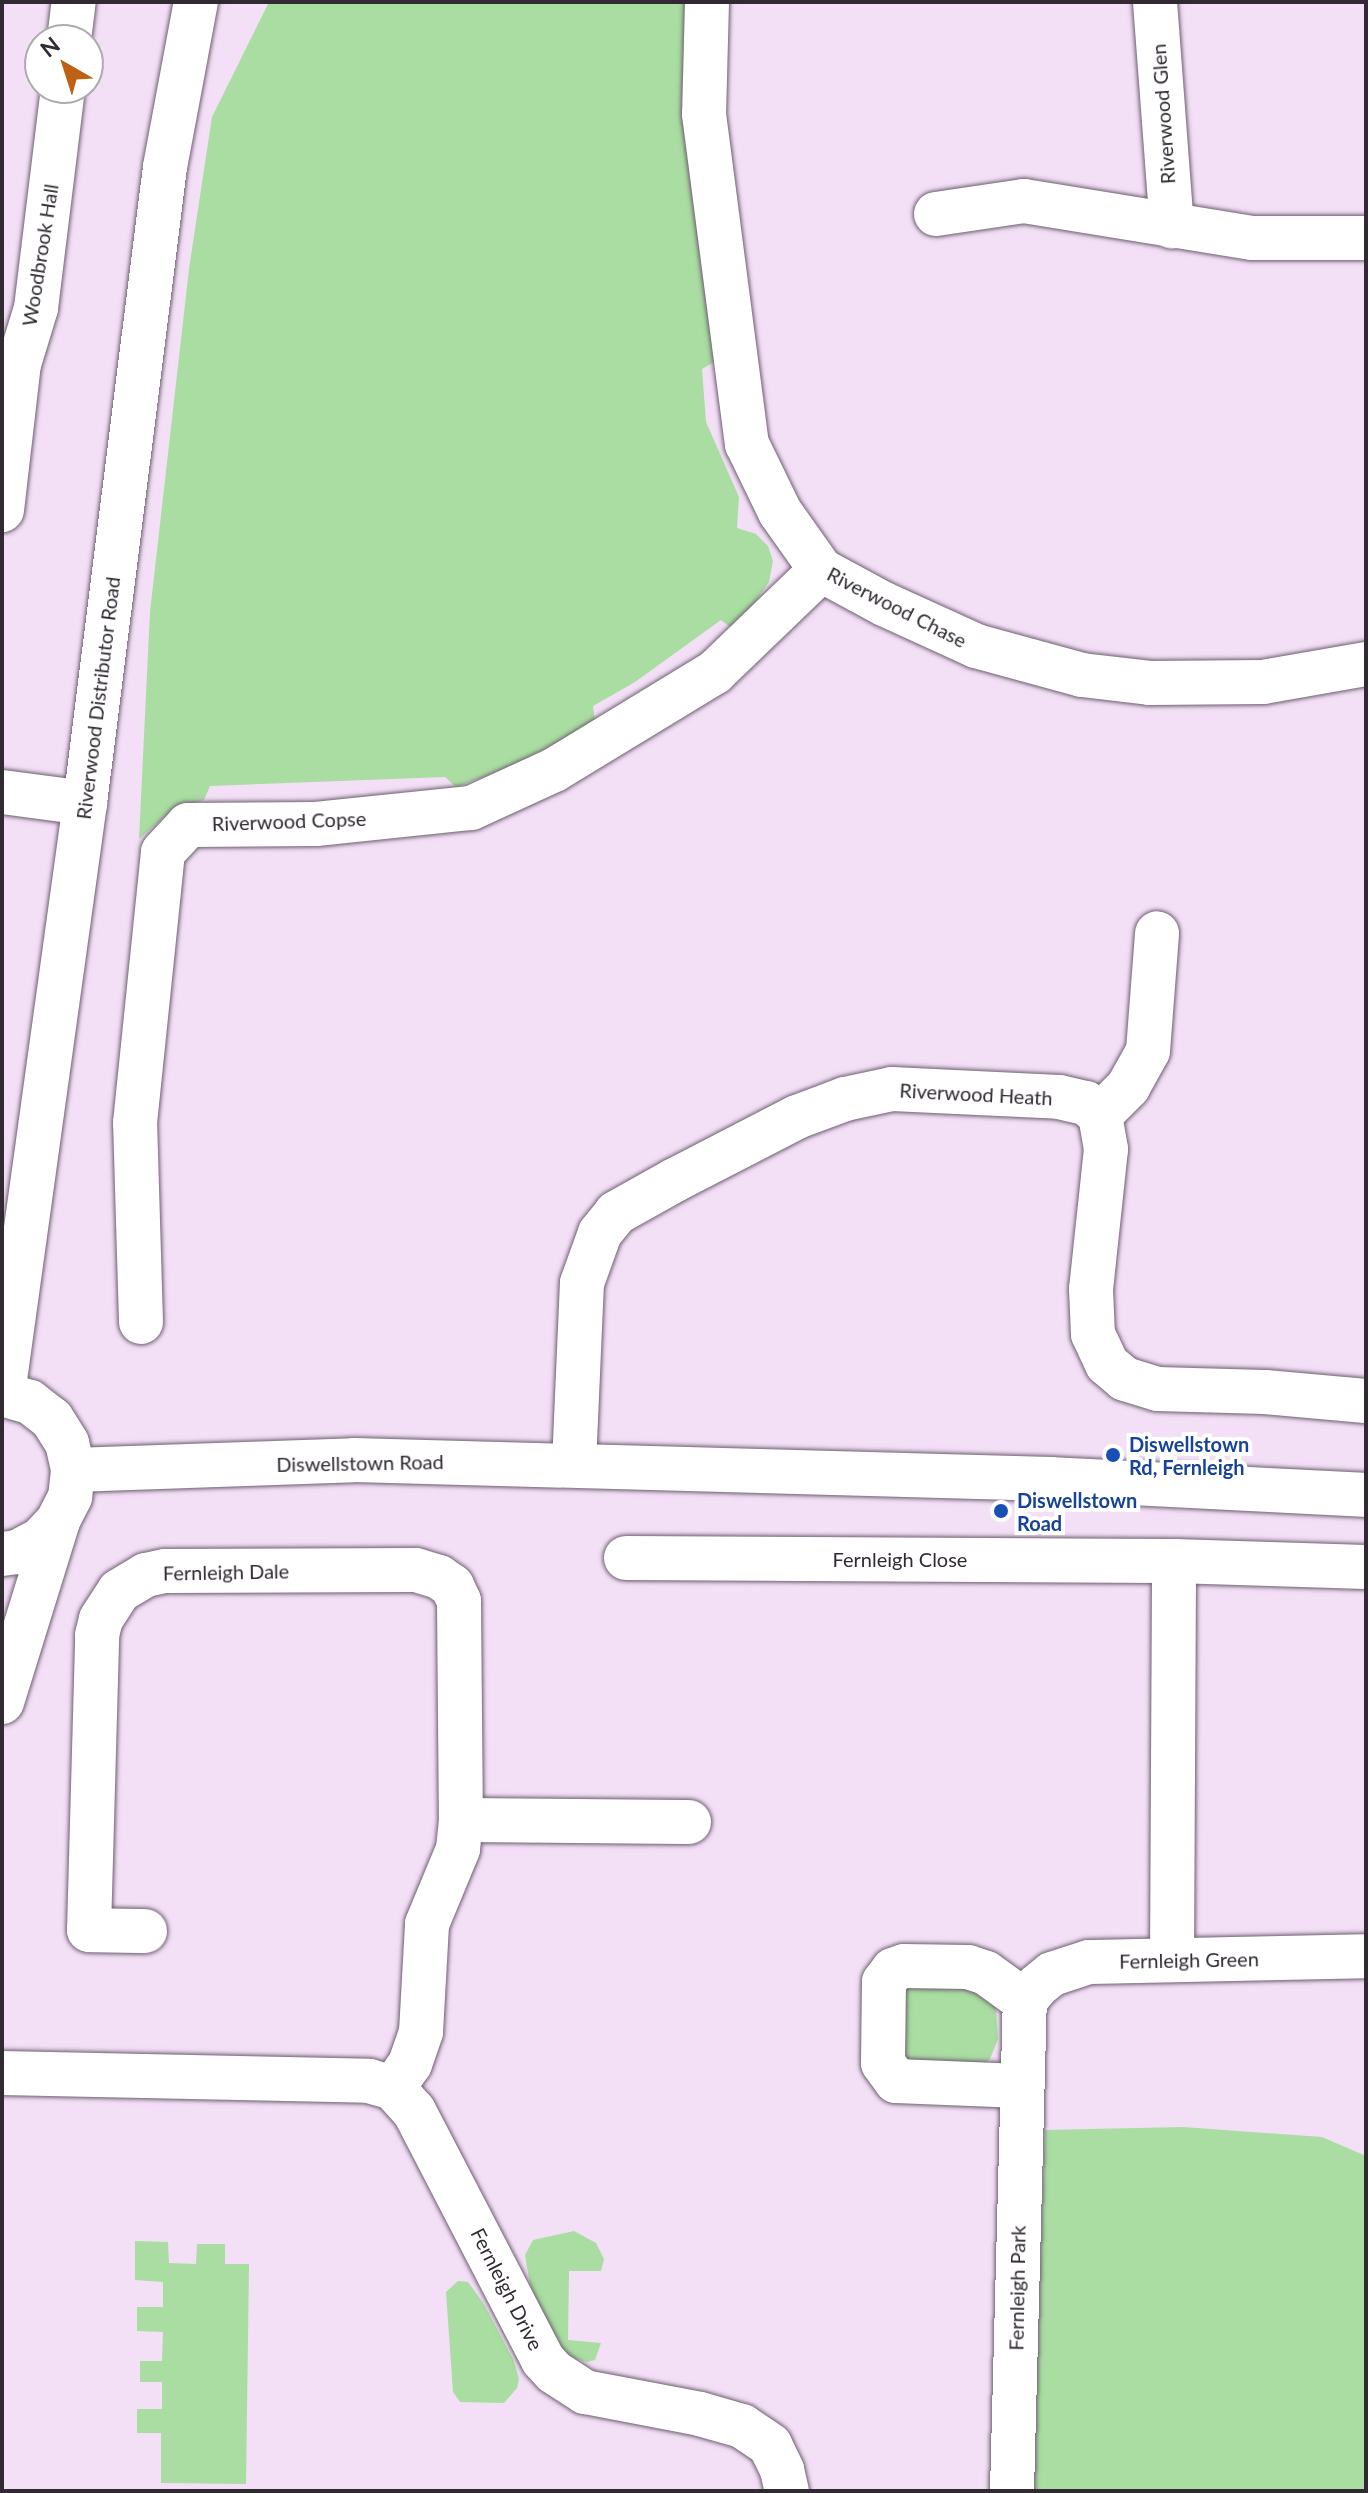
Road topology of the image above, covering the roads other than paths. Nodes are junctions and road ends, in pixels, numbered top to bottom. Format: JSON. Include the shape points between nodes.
{"nodes":[{"id":1,"x":74,"y":2,"type":"edge"},
{"id":2,"x":196,"y":2,"type":"edge"},
{"id":3,"x":707,"y":2,"type":"edge"},
{"id":4,"x":1155,"y":2,"type":"edge"},
{"id":5,"x":71,"y":24,"type":"edge"},
{"id":6,"x":61,"y":104,"type":"edge"},
{"id":7,"x":936,"y":214,"type":"dead end"},
{"id":8,"x":1172,"y":226,"type":"junction"},
{"id":9,"x":1366,"y":238,"type":"edge"},
{"id":10,"x":2,"y":310,"type":"edge"},
{"id":11,"x":19,"y":364,"type":"junction"},
{"id":12,"x":2,"y":510,"type":"edge"},
{"id":13,"x":821,"y":570,"type":"junction"},
{"id":14,"x":1366,"y":664,"type":"edge"},
{"id":15,"x":2,"y":792,"type":"edge"},
{"id":16,"x":85,"y":803,"type":"junction"},
{"id":17,"x":1157,"y":933,"type":"dead end"},
{"id":18,"x":1100,"y":1115,"type":"junction"},
{"id":19,"x":141,"y":1322,"type":"dead end"},
{"id":20,"x":3,"y":1394,"type":"edge"},
{"id":21,"x":1366,"y":1401,"type":"edge"},
{"id":22,"x":574,"y":1465,"type":"junction"},
{"id":23,"x":73,"y":1470,"type":"junction"},
{"id":24,"x":1366,"y":1495,"type":"edge"},
{"id":25,"x":58,"y":1521,"type":"junction"},
{"id":26,"x":2,"y":1554,"type":"edge"},
{"id":27,"x":626,"y":1558,"type":"dead end"},
{"id":28,"x":1174,"y":1561,"type":"junction"},
{"id":29,"x":1366,"y":1567,"type":"edge"},
{"id":30,"x":2,"y":1702,"type":"edge"},
{"id":31,"x":461,"y":1820,"type":"junction"},
{"id":32,"x":689,"y":1822,"type":"dead end"},
{"id":33,"x":145,"y":1931,"type":"dead end"},
{"id":34,"x":1366,"y":1956,"type":"edge"},
{"id":35,"x":1172,"y":1959,"type":"junction"},
{"id":36,"x":1025,"y":2001,"type":"junction"},
{"id":37,"x":2,"y":2073,"type":"edge"},
{"id":38,"x":1021,"y":2086,"type":"junction"},
{"id":39,"x":393,"y":2088,"type":"junction"},
{"id":40,"x":787,"y":2491,"type":"edge"},
{"id":41,"x":1012,"y":2491,"type":"edge"}],
"edges":[{"from":1,"to":5,"type":"street"},
{"from":2,"to":16,"type":"street","name":"Riverwood Distributor Road","via":[[165,167]]},
{"from":3,"to":13,"type":"street","name":"Riverwood Chase","via":[[704,114],[747,444],[780,512]]},
{"from":4,"to":8,"type":"street","name":"Riverwood Glen"},
{"from":6,"to":11,"type":"street","name":"Woodbrook Hall","via":[[36,308]]},
{"from":7,"to":8,"type":"street","via":[[1024,201]]},
{"from":8,"to":9,"type":"street","via":[[1252,238]]},
{"from":10,"to":11,"type":"street","name":"Woodbrook Hall"},
{"from":11,"to":12,"type":"street"},
{"from":13,"to":14,"type":"street","name":"Riverwood Chase","via":[[976,646],[1082,675],[1150,683],[1263,682]]},
{"from":13,"to":19,"type":"street","name":"Riverwood Copse","via":[[715,672],[554,770],[471,808],[316,824],[188,825],[163,852],[135,1123]]},
{"from":15,"to":16,"type":"street"},
{"from":16,"to":20,"type":"street","name":"Riverwood Distributor Road"},
{"from":17,"to":18,"type":"street","via":[[1148,1051],[1128,1087]]},
{"from":18,"to":21,"type":"street","via":[[1106,1149],[1091,1289],[1093,1334],[1107,1364],[1125,1379],[1157,1389]]},
{"from":18,"to":22,"type":"street","name":"Riverwood Heath","via":[[1086,1103],[1059,1097],[892,1089],[797,1117],[616,1213],[600,1233],[582,1283]]},
{"from":20,"to":23,"type":"street","via":[[30,1402],[52,1419],[67,1443]]},
{"from":22,"to":23,"type":"street","name":"Diswellstown Road","via":[[354,1460]]},
{"from":22,"to":24,"type":"street","name":"Diswellstown Road","via":[[1051,1479]]},
{"from":23,"to":25,"type":"street","via":[[70,1497]]},
{"from":25,"to":26,"type":"street","via":[[40,1540]]},
{"from":25,"to":30,"type":"street"},
{"from":27,"to":28,"type":"street","name":"Fernleigh Close"},
{"from":28,"to":29,"type":"street","name":"Fernleigh Close"},
{"from":28,"to":35,"type":"street"},
{"from":31,"to":32,"type":"street"},
{"from":31,"to":33,"type":"street","name":"Fernleigh Dale","via":[[459,1601],[452,1586],[416,1570],[146,1575],[119,1591],[97,1635],[89,1930]]},
{"from":31,"to":39,"type":"street","name":"Fernleigh Dale","via":[[458,1849],[427,1924],[421,2032],[410,2064]]},
{"from":34,"to":35,"type":"street","name":"Fernleigh Green"},
{"from":35,"to":36,"type":"street","name":"Fernleigh Green","via":[[1070,1966],[1037,1986]]},
{"from":36,"to":38,"type":"street","name":"Fernleigh Park"},
{"from":36,"to":38,"type":"street","via":[[986,1973],[968,1967],[904,1966],[884,1982],[883,2063],[896,2081]]},
{"from":37,"to":39,"type":"street","via":[[369,2081]]},
{"from":38,"to":41,"type":"street","name":"Fernleigh Park"},
{"from":39,"to":40,"type":"street","name":"Fernleigh Drive","via":[[414,2111],[543,2360],[554,2372],[585,2392],[742,2426],[770,2445]]}]}
